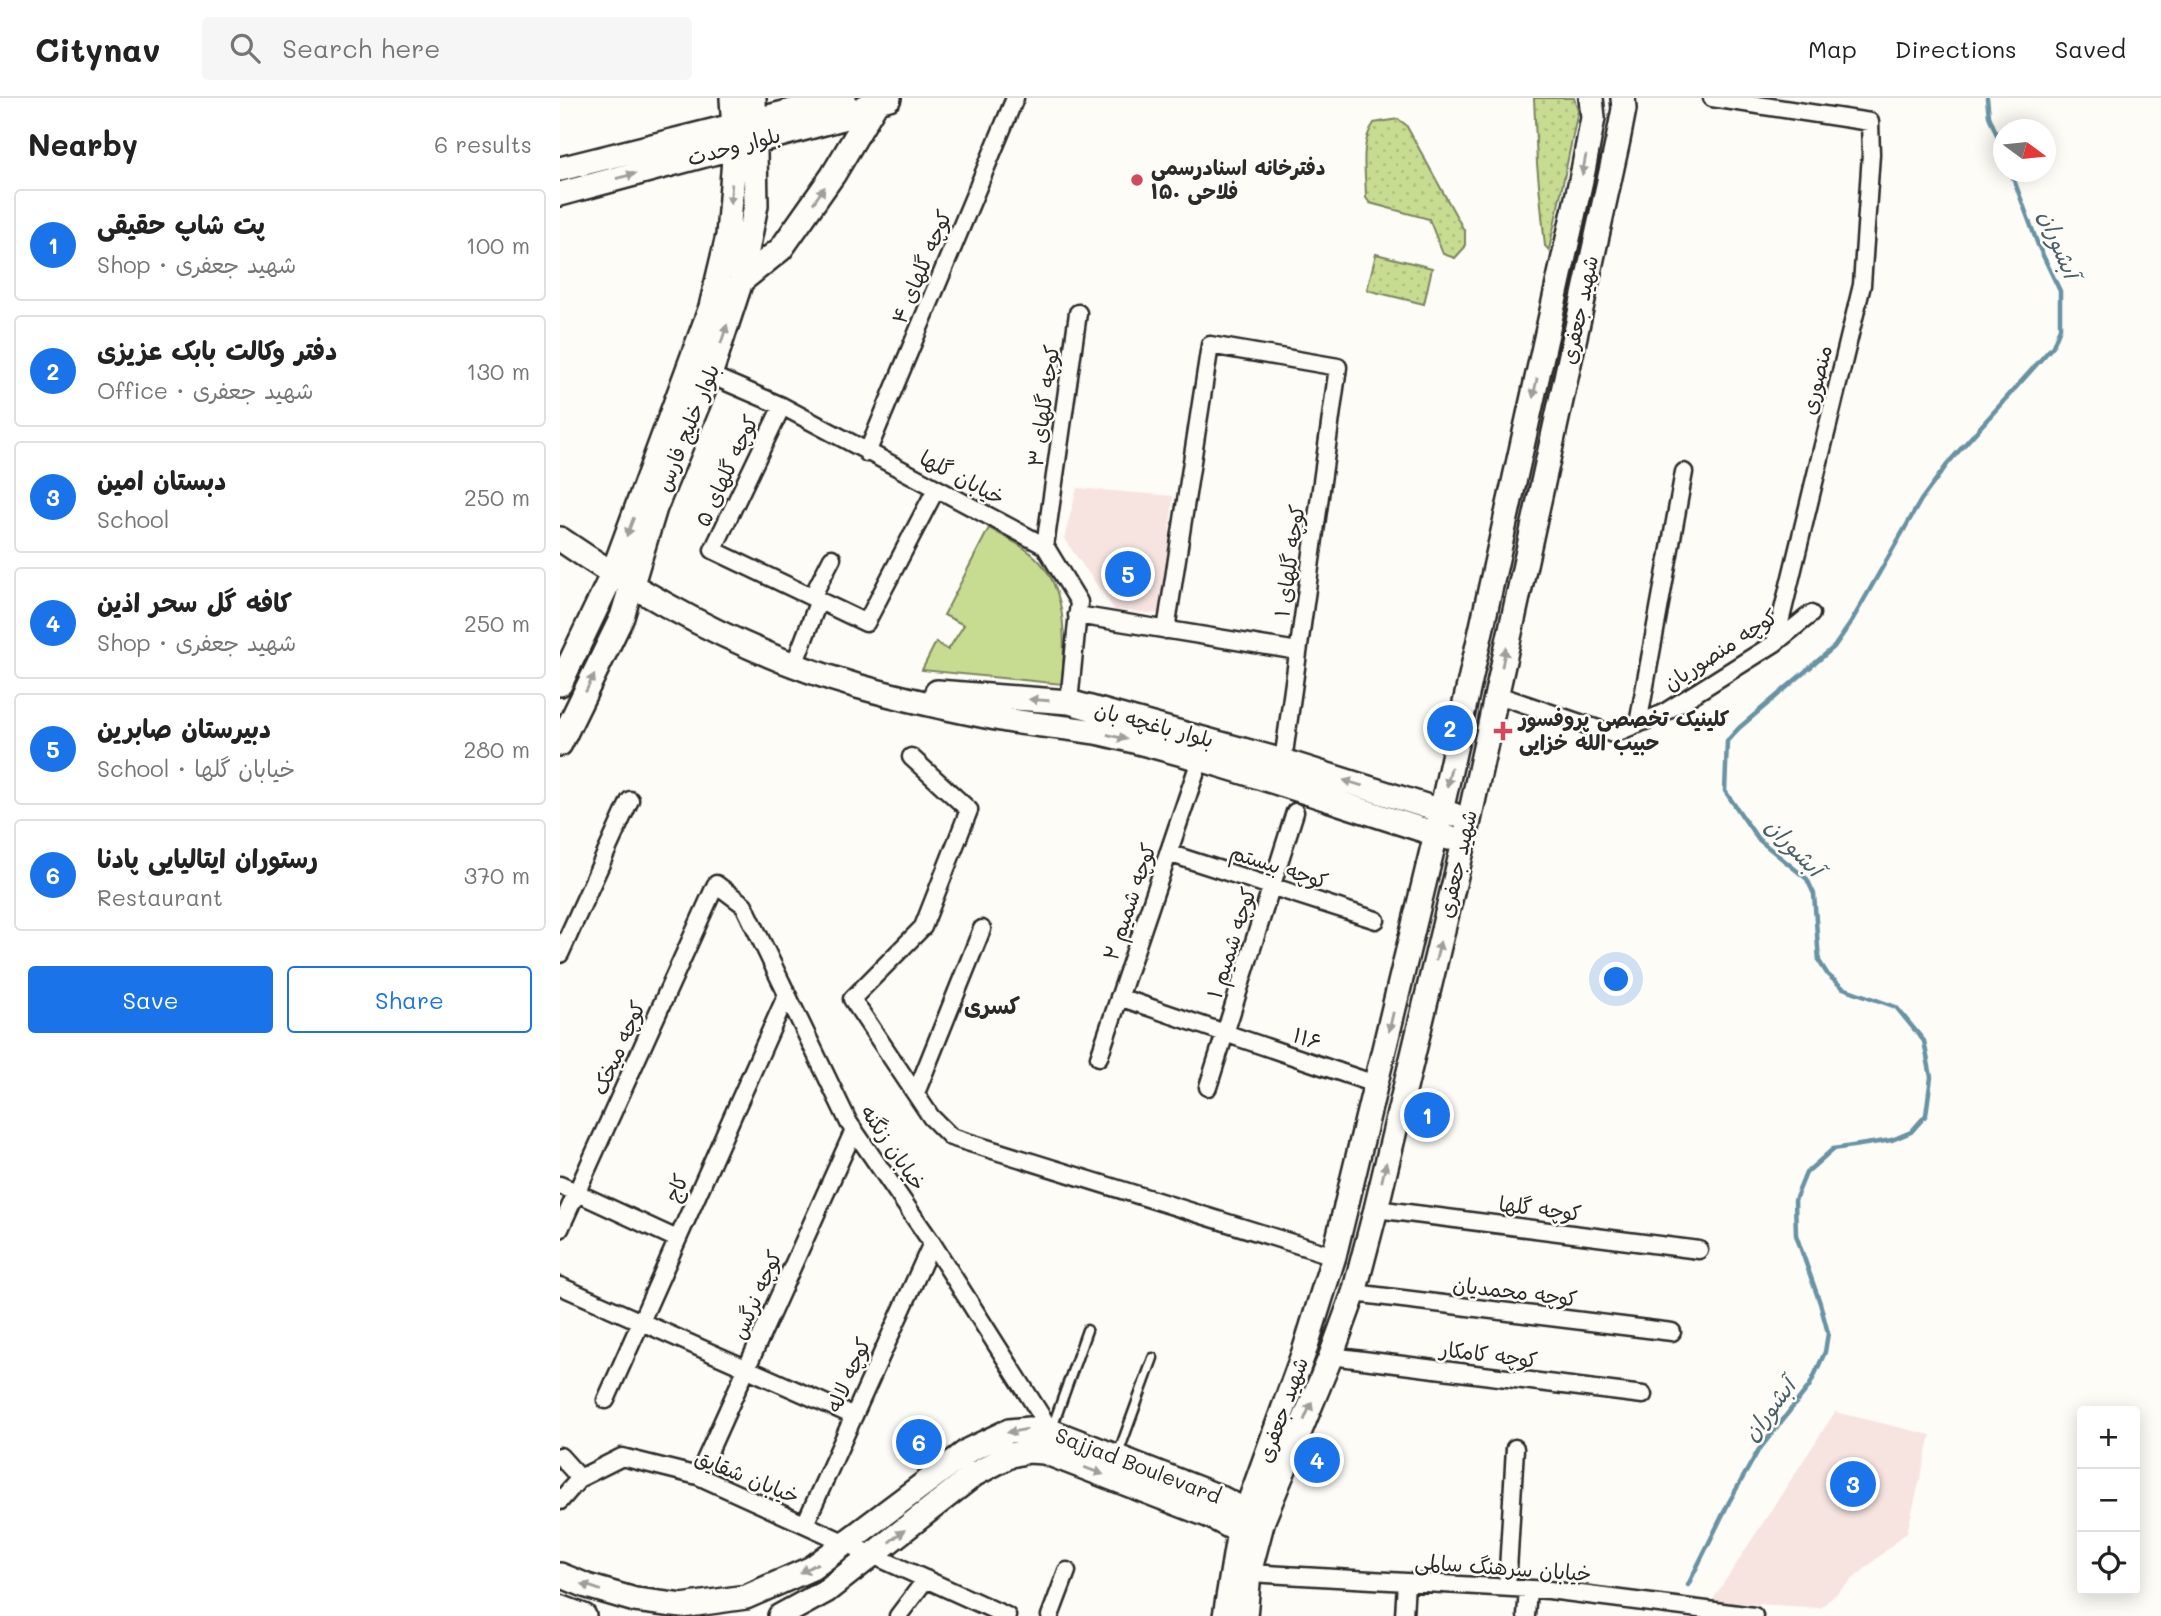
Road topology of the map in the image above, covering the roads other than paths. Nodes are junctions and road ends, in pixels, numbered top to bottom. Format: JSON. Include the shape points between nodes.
{"nodes":[{"id":1,"x":732,"y":98,"type":"edge"},
{"id":2,"x":846,"y":98,"type":"edge"},
{"id":3,"x":1015,"y":98,"type":"edge"},
{"id":4,"x":1591,"y":98,"type":"edge"},
{"id":5,"x":1623,"y":98,"type":"edge"},
{"id":6,"x":1712,"y":98,"type":"edge"},
{"id":7,"x":883,"y":99,"type":"edge"},
{"id":8,"x":747,"y":126,"type":"edge"},
{"id":9,"x":560,"y":169,"type":"edge"},
{"id":10,"x":560,"y":194,"type":"edge"},
{"id":11,"x":741,"y":281,"type":"junction"},
{"id":12,"x":1077,"y":313,"type":"dead end"},
{"id":13,"x":710,"y":375,"type":"junction"},
{"id":14,"x":782,"y":406,"type":"junction"},
{"id":15,"x":867,"y":453,"type":"junction"},
{"id":16,"x":1684,"y":472,"type":"dead end"},
{"id":17,"x":936,"y":489,"type":"junction"},
{"id":18,"x":560,"y":539,"type":"edge"},
{"id":19,"x":1045,"y":546,"type":"junction"},
{"id":20,"x":832,"y":558,"type":"dead end"},
{"id":21,"x":622,"y":580,"type":"junction"},
{"id":22,"x":816,"y":599,"type":"junction"},
{"id":23,"x":1811,"y":614,"type":"dead end"},
{"id":24,"x":1077,"y":615,"type":"junction"},
{"id":25,"x":1166,"y":630,"type":"junction"},
{"id":26,"x":1775,"y":643,"type":"junction"},
{"id":27,"x":1298,"y":651,"type":"junction"},
{"id":28,"x":794,"y":665,"type":"junction"},
{"id":29,"x":560,"y":684,"type":"edge"},
{"id":30,"x":858,"y":686,"type":"junction"},
{"id":31,"x":1496,"y":694,"type":"junction"},
{"id":32,"x":1069,"y":702,"type":"junction"},
{"id":33,"x":1638,"y":724,"type":"junction"},
{"id":34,"x":560,"y":744,"type":"edge"},
{"id":35,"x":911,"y":757,"type":"dead end"},
{"id":36,"x":1200,"y":760,"type":"junction"},
{"id":37,"x":1283,"y":761,"type":"junction"},
{"id":38,"x":630,"y":800,"type":"dead end"},
{"id":39,"x":1295,"y":812,"type":"dead end"},
{"id":40,"x":1429,"y":819,"type":"junction"},
{"id":41,"x":1469,"y":819,"type":"junction"},
{"id":42,"x":1464,"y":842,"type":"junction"},
{"id":43,"x":1168,"y":853,"type":"junction"},
{"id":44,"x":716,"y":884,"type":"joint"},
{"id":45,"x":1272,"y":886,"type":"junction"},
{"id":46,"x":1376,"y":920,"type":"dead end"},
{"id":47,"x":982,"y":929,"type":"dead end"},
{"id":48,"x":560,"y":954,"type":"edge"},
{"id":49,"x":786,"y":994,"type":"junction"},
{"id":50,"x":1119,"y":998,"type":"junction"},
{"id":51,"x":1225,"y":1033,"type":"junction"},
{"id":52,"x":1099,"y":1057,"type":"dead end"},
{"id":53,"x":1375,"y":1084,"type":"junction"},
{"id":54,"x":1209,"y":1087,"type":"dead end"},
{"id":55,"x":916,"y":1093,"type":"junction"},
{"id":56,"x":854,"y":1130,"type":"junction"},
{"id":57,"x":560,"y":1185,"type":"edge"},
{"id":58,"x":576,"y":1193,"type":"junction"},
{"id":59,"x":1376,"y":1209,"type":"junction"},
{"id":60,"x":560,"y":1229,"type":"edge"},
{"id":61,"x":677,"y":1239,"type":"junction"},
{"id":62,"x":932,"y":1243,"type":"junction"},
{"id":63,"x":1699,"y":1250,"type":"dead end"},
{"id":64,"x":1334,"y":1256,"type":"junction"},
{"id":65,"x":560,"y":1286,"type":"edge"},
{"id":66,"x":1354,"y":1293,"type":"junction"},
{"id":67,"x":641,"y":1322,"type":"junction"},
{"id":68,"x":1087,"y":1330,"type":"dead end"},
{"id":69,"x":1672,"y":1332,"type":"dead end"},
{"id":70,"x":1331,"y":1356,"type":"junction"},
{"id":71,"x":1153,"y":1358,"type":"dead end"},
{"id":72,"x":746,"y":1369,"type":"junction"},
{"id":73,"x":1643,"y":1395,"type":"dead end"},
{"id":74,"x":606,"y":1400,"type":"dead end"},
{"id":75,"x":853,"y":1416,"type":"junction"},
{"id":76,"x":1047,"y":1441,"type":"junction"},
{"id":77,"x":1516,"y":1448,"type":"dead end"},
{"id":78,"x":560,"y":1457,"type":"edge"},
{"id":79,"x":1117,"y":1457,"type":"junction"},
{"id":80,"x":698,"y":1476,"type":"junction"},
{"id":81,"x":580,"y":1478,"type":"junction"},
{"id":82,"x":560,"y":1501,"type":"edge"},
{"id":83,"x":805,"y":1524,"type":"junction"},
{"id":84,"x":1251,"y":1525,"type":"junction"},
{"id":85,"x":845,"y":1543,"type":"junction"},
{"id":86,"x":871,"y":1556,"type":"junction"},
{"id":87,"x":1067,"y":1571,"type":"dead end"},
{"id":88,"x":1240,"y":1573,"type":"junction"},
{"id":89,"x":560,"y":1575,"type":"edge"},
{"id":90,"x":926,"y":1579,"type":"junction"},
{"id":91,"x":1406,"y":1582,"type":"junction"},
{"id":92,"x":1507,"y":1588,"type":"junction"},
{"id":93,"x":1528,"y":1589,"type":"junction"},
{"id":94,"x":560,"y":1608,"type":"edge"},
{"id":95,"x":998,"y":1614,"type":"edge"},
{"id":96,"x":583,"y":1616,"type":"edge"},
{"id":97,"x":780,"y":1616,"type":"edge"},
{"id":98,"x":898,"y":1616,"type":"edge"},
{"id":99,"x":1049,"y":1616,"type":"edge"},
{"id":100,"x":1225,"y":1616,"type":"edge"},
{"id":101,"x":1245,"y":1616,"type":"edge"},
{"id":102,"x":1404,"y":1616,"type":"edge"},
{"id":103,"x":1526,"y":1616,"type":"edge"},
{"id":104,"x":1754,"y":1616,"type":"edge"}],
"edges":[{"from":1,"to":8,"type":"main road","name":"بلوار خلیج فارس"},
{"from":2,"to":7,"type":"main road","name":"بلوار وحدت"},
{"from":2,"to":8,"type":"main road","name":"بلوار وحدت"},
{"from":3,"to":15,"type":"street","name":"کوچه گلهای ۴"},
{"from":4,"to":40,"type":"main road","name":"شهید جعفری","one_way":true,"via":[[1593,118],[1583,172]]},
{"from":31,"to":5,"type":"main road","name":"شهید جعفری","one_way":true,"via":[[1618,140]]},
{"from":6,"to":26,"type":"street","name":"منصوری","via":[[1870,122],[1862,285]]},
{"from":7,"to":8,"type":"main road","name":"بلوار وحدت","via":[[843,118]]},
{"from":11,"to":7,"type":"main road","one_way":true,"via":[[781,249]]},
{"from":8,"to":9,"type":"main road","name":"بلوار وحدت"},
{"from":10,"to":8,"type":"main road","name":"بلوار وحدت","one_way":true},
{"from":8,"to":11,"type":"main road","name":"بلوار خلیج فارس","via":[[756,205]]},
{"from":8,"to":21,"type":"main road","name":"بلوار خلیج فارس","one_way":true,"via":[[711,307]]},
{"from":13,"to":11,"type":"main road","name":"بلوار خلیج فارس","one_way":true},
{"from":12,"to":19,"type":"street","name":"کوچه گلهای ۳"},
{"from":13,"to":14,"type":"street","name":"خیابان گلها"},
{"from":13,"to":21,"type":"main road","name":"بلوار خلیج فارس"},
{"from":14,"to":15,"type":"street","name":"خیابان گلها"},
{"from":14,"to":22,"type":"street","name":"کوچه گلهای ۵","via":[[713,550]]},
{"from":15,"to":17,"type":"street","name":"خیابان گلها"},
{"from":16,"to":33,"type":"street"},
{"from":17,"to":19,"type":"street","name":"خیابان گلها"},
{"from":17,"to":22,"type":"street","via":[[866,623]]},
{"from":18,"to":21,"type":"main road","name":"بلوار باغچه بان"},
{"from":19,"to":24,"type":"street","via":[[1079,602]]},
{"from":20,"to":22,"type":"street"},
{"from":21,"to":28,"type":"main road","name":"بلوار باغچه بان"},
{"from":21,"to":29,"type":"main road","name":"بلوار خلیج فارس"},
{"from":34,"to":21,"type":"main road","name":"بلوار خلیج فارس","one_way":true,"via":[[622,617]]},
{"from":22,"to":28,"type":"street"},
{"from":23,"to":26,"type":"street","name":"کوچه منصوریان"},
{"from":24,"to":25,"type":"street"},
{"from":24,"to":32,"type":"street"},
{"from":25,"to":27,"type":"street"},
{"from":25,"to":27,"type":"street","name":"کوچه گلهای ۱","via":[[1210,345],[1338,367]]},
{"from":26,"to":33,"type":"street","name":"کوچه منصوریان","via":[[1662,715]]},
{"from":27,"to":37,"type":"street","name":"کوچه گلهای ۱"},
{"from":28,"to":30,"type":"main road","name":"بلوار باغچه بان"},
{"from":32,"to":30,"type":"main road","name":"بلوار باغچه بان","one_way":true},
{"from":30,"to":36,"type":"main road","name":"بلوار باغچه بان","one_way":true,"via":[[1005,720],[1104,734]]},
{"from":31,"to":33,"type":"street","name":"کوچه منصوریان","via":[[1613,734]]},
{"from":31,"to":41,"type":"main road","name":"شهید جعفری"},
{"from":32,"to":37,"type":"main road","name":"بلوار باغچه بان"},
{"from":35,"to":55,"type":"street","via":[[969,810],[923,927],[852,999]]},
{"from":36,"to":40,"type":"main road","name":"بلوار باغچه بان"},
{"from":36,"to":43,"type":"street","name":"کوچه شمیم ۲"},
{"from":40,"to":37,"type":"main road","name":"بلوار باغچه بان","one_way":true},
{"from":38,"to":48,"type":"street"},
{"from":39,"to":45,"type":"street","name":"کوچه شمیم ۱"},
{"from":40,"to":41,"type":"main road"},
{"from":40,"to":42,"type":"main road"},
{"from":40,"to":53,"type":"main road","name":"شهید جعفری","one_way":true},
{"from":41,"to":42,"type":"main road","name":"شهید جعفری"},
{"from":59,"to":42,"type":"main road","name":"شهید جعفری","one_way":true},
{"from":43,"to":45,"type":"street","name":"کوچه بیستم"},
{"from":43,"to":50,"type":"street","name":"کوچه شمیم ۲"},
{"from":44,"to":49,"type":"street","name":"خیابان زنگنه","via":[[744,905]]},
{"from":44,"to":58,"type":"street","name":"کوچه میخک"},
{"from":45,"to":46,"type":"street","name":"کوچه بیستم"},
{"from":45,"to":51,"type":"street","name":"کوچه شمیم ۱"},
{"from":47,"to":55,"type":"street"},
{"from":49,"to":56,"type":"street","name":"خیابان زنگنه"},
{"from":49,"to":61,"type":"street","name":"کاج"},
{"from":50,"to":51,"type":"street","name":"۱۱۶"},
{"from":50,"to":52,"type":"street","name":"کوچه شمیم ۲"},
{"from":51,"to":53,"type":"street","name":"۱۱۶"},
{"from":51,"to":54,"type":"street","name":"کوچه شمیم ۱"},
{"from":53,"to":64,"type":"main road","name":"شهید جعفری"},
{"from":55,"to":64,"type":"street","via":[[951,1137]]},
{"from":56,"to":62,"type":"street","name":"خیابان زنگنه"},
{"from":56,"to":72,"type":"street","name":"کوچه نرگس"},
{"from":57,"to":58,"type":"street"},
{"from":58,"to":60,"type":"street","name":"کوچه میخک"},
{"from":58,"to":61,"type":"street"},
{"from":59,"to":63,"type":"street","name":"کوچه گلها"},
{"from":59,"to":66,"type":"main road","name":"شهید جعفری"},
{"from":61,"to":67,"type":"street","name":"کاج"},
{"from":62,"to":75,"type":"street","name":"کوچه لاله"},
{"from":62,"to":76,"type":"street","name":"خیابان زنگنه"},
{"from":64,"to":84,"type":"main road","name":"شهید جعفری"},
{"from":65,"to":67,"type":"street"},
{"from":66,"to":69,"type":"street","name":"کوچه محمدیان"},
{"from":66,"to":70,"type":"main road","name":"شهید جعفری"},
{"from":67,"to":72,"type":"street"},
{"from":67,"to":74,"type":"street","name":"کاج"},
{"from":68,"to":76,"type":"lane"},
{"from":70,"to":73,"type":"street","name":"کوچه کامکار"},
{"from":84,"to":70,"type":"main road","name":"شهید جعفری","one_way":true},
{"from":71,"to":79,"type":"lane"},
{"from":72,"to":75,"type":"street"},
{"from":72,"to":80,"type":"street","name":"کوچه نرگس"},
{"from":75,"to":83,"type":"street","name":"کوچه لاله"},
{"from":76,"to":79,"type":"main road","name":"Sajjad Boulevard"},
{"from":76,"to":84,"type":"main road","name":"Sajjad Boulevard","one_way":true,"via":[[1210,1516]]},
{"from":76,"to":85,"type":"main road","name":"Sajjad Boulevard","one_way":true,"via":[[1029,1429],[1009,1431],[969,1450]]},
{"from":86,"to":76,"type":"main road","name":"Sajjad Boulevard","one_way":true,"via":[[975,1474]]},
{"from":77,"to":92,"type":"street"},
{"from":78,"to":81,"type":"street"},
{"from":79,"to":84,"type":"main road","name":"Sajjad Boulevard","via":[[1217,1496]]},
{"from":80,"to":81,"type":"street","name":"خیابان شقایق","via":[[622,1457]]},
{"from":80,"to":83,"type":"street","name":"خیابان شقایق"},
{"from":81,"to":82,"type":"street","name":"خیابان شقایق"},
{"from":83,"to":85,"type":"street","name":"خیابان شقایق"},
{"from":84,"to":88,"type":"main road","name":"شهید جعفری"},
{"from":85,"to":86,"type":"street","name":"خیابان شقایق"},
{"from":85,"to":89,"type":"main road","name":"Sajjad Boulevard","one_way":true,"via":[[812,1568],[746,1597],[715,1603],[682,1606],[635,1600]]},
{"from":86,"to":90,"type":"street","name":"خیابان شقایق"},
{"from":86,"to":97,"type":"main road","name":"Sajjad Boulevard","via":[[826,1591]]},
{"from":87,"to":99,"type":"street"},
{"from":88,"to":91,"type":"street","name":"خیابان سرهنگ سالمی"},
{"from":88,"to":100,"type":"main road","name":"شهید جعفری"},
{"from":88,"to":101,"type":"main road","name":"شهید جعفری"},
{"from":90,"to":95,"type":"street","name":"خیابان شقایق"},
{"from":90,"to":98,"type":"street"},
{"from":91,"to":92,"type":"street","name":"خیابان سرهنگ سالمی"},
{"from":91,"to":102,"type":"street"},
{"from":92,"to":93,"type":"street","name":"خیابان سرهنگ سالمی"},
{"from":93,"to":103,"type":"street"},
{"from":93,"to":104,"type":"street","name":"خیابان سرهنگ سالمی"},
{"from":94,"to":96,"type":"main road"}]}
